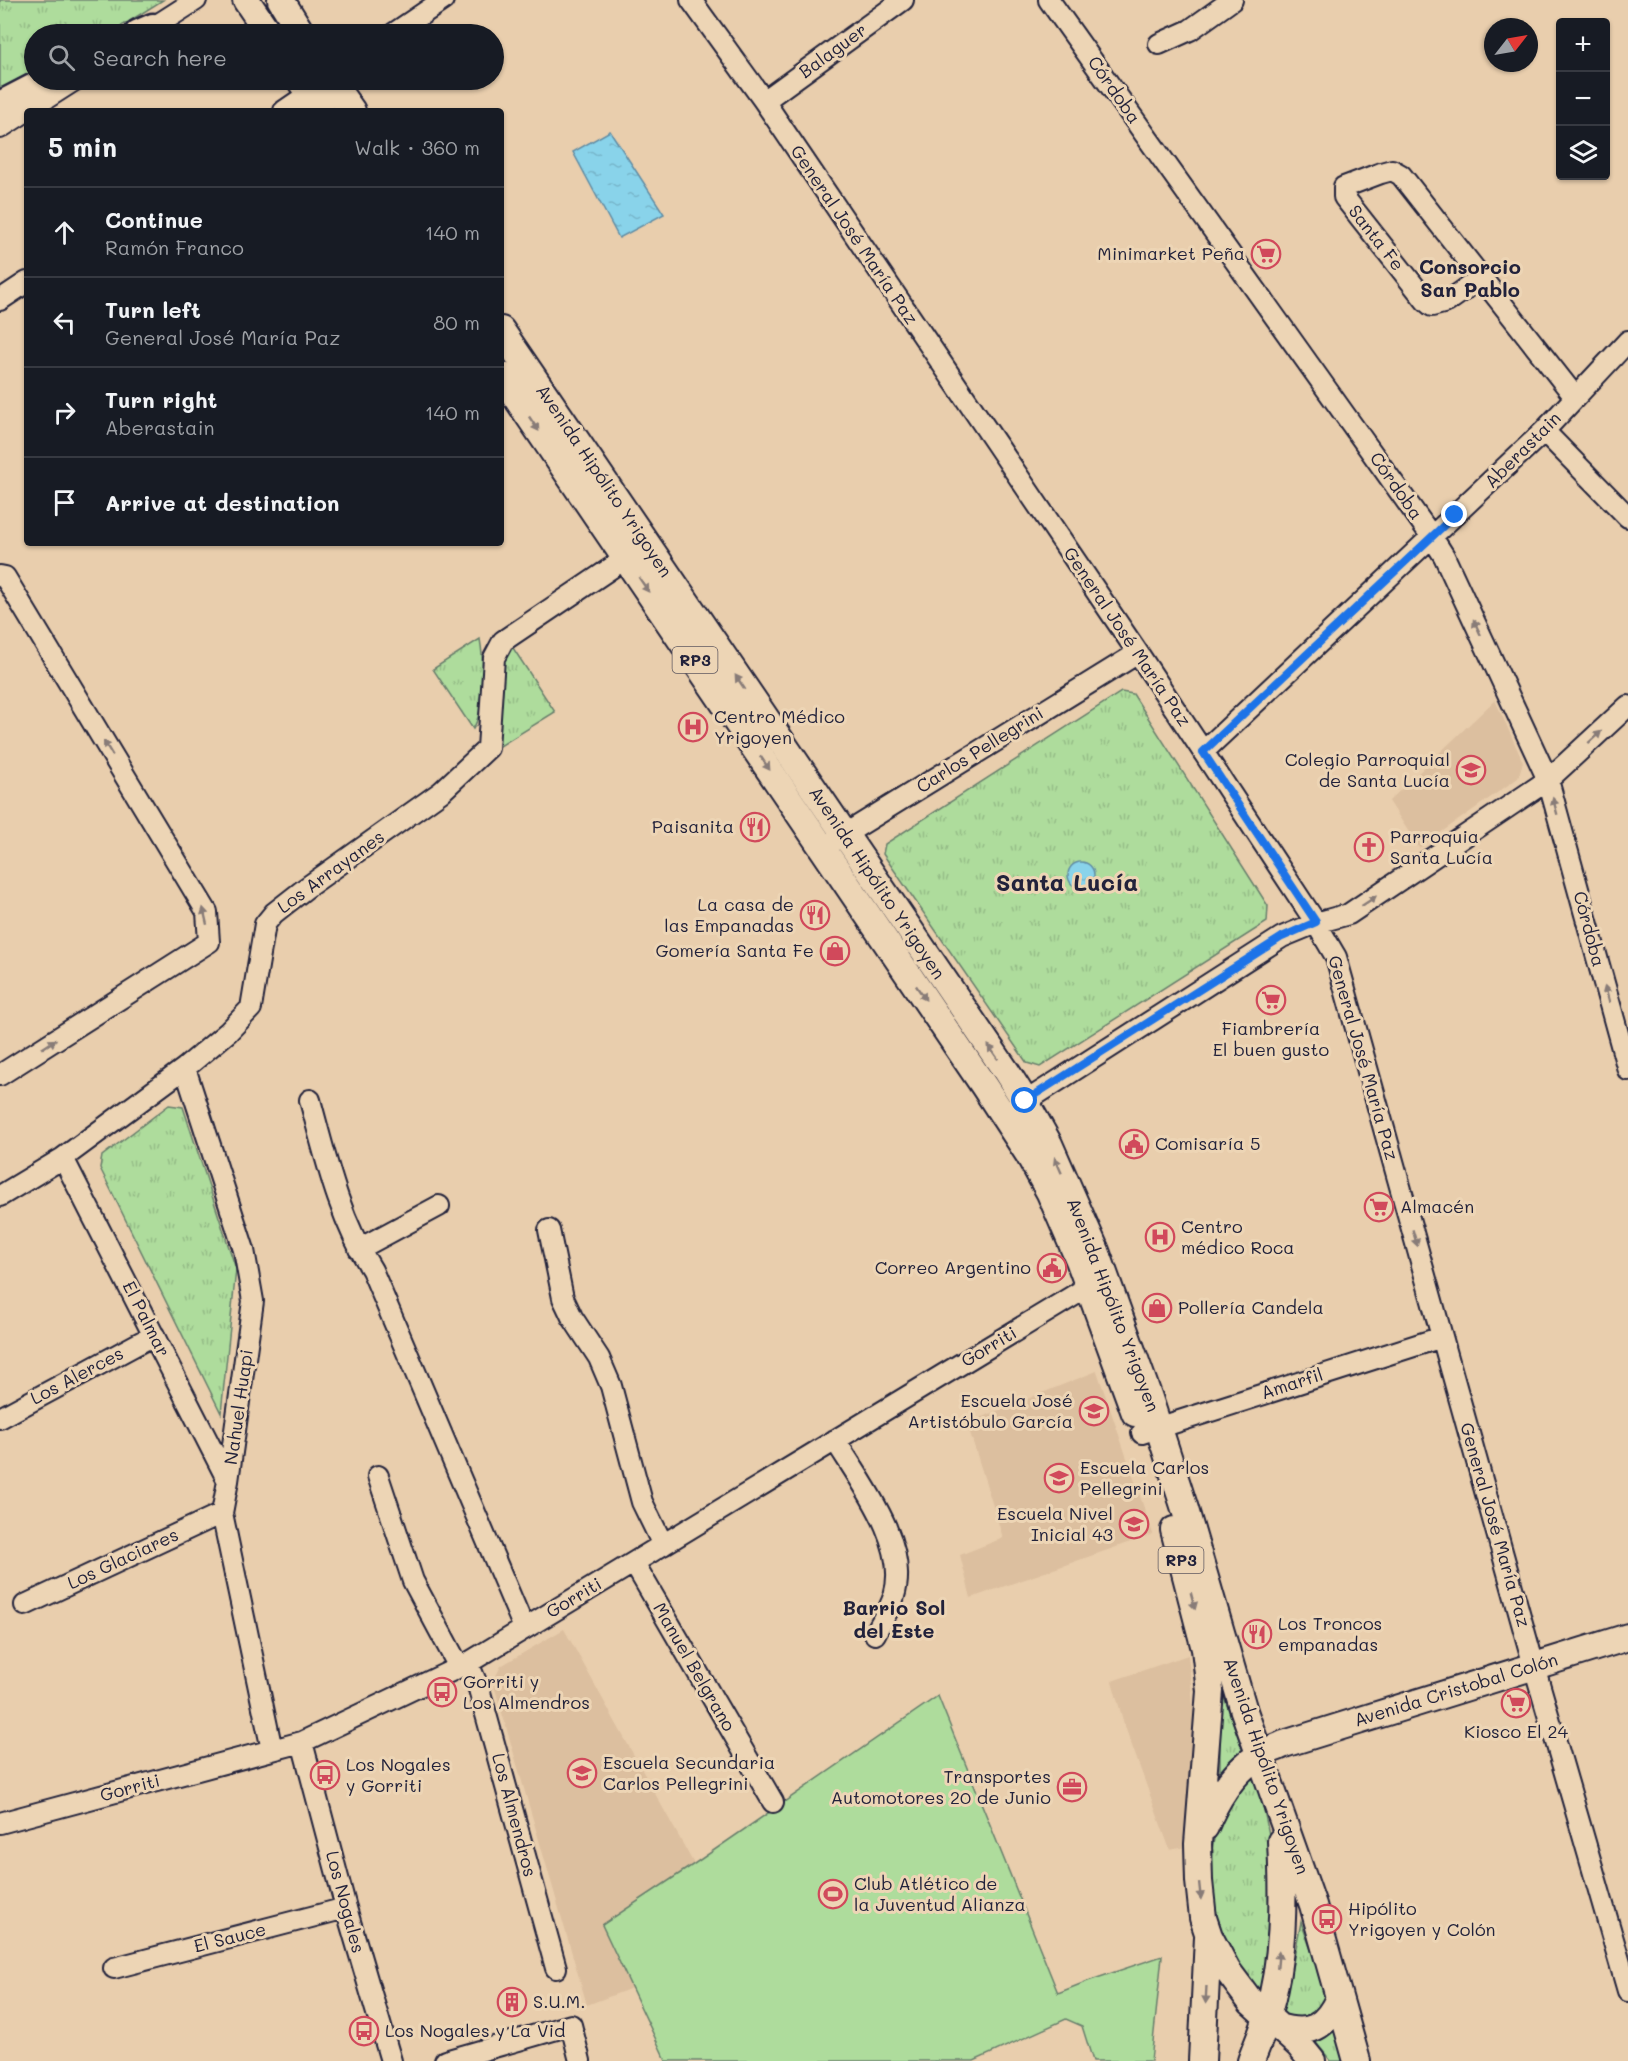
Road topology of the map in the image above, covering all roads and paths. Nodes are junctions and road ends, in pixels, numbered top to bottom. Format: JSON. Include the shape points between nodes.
{"nodes":[{"id":1,"x":196,"y":0,"type":"edge"},
{"id":2,"x":246,"y":0,"type":"edge"},
{"id":3,"x":281,"y":0,"type":"edge"},
{"id":4,"x":443,"y":0,"type":"edge"},
{"id":5,"x":691,"y":0,"type":"edge"},
{"id":6,"x":903,"y":0,"type":"edge"},
{"id":7,"x":1050,"y":0,"type":"edge"},
{"id":8,"x":1224,"y":2,"type":"edge"},
{"id":9,"x":158,"y":24,"type":"edge"},
{"id":10,"x":262,"y":24,"type":"edge"},
{"id":11,"x":296,"y":24,"type":"edge"},
{"id":12,"x":408,"y":24,"type":"edge"},
{"id":13,"x":1159,"y":44,"type":"dead end"},
{"id":14,"x":31,"y":90,"type":"edge"},
{"id":15,"x":59,"y":90,"type":"edge"},
{"id":16,"x":316,"y":90,"type":"edge"},
{"id":17,"x":320,"y":90,"type":"edge"},
{"id":18,"x":764,"y":102,"type":"junction"},
{"id":19,"x":0,"y":106,"type":"edge"},
{"id":20,"x":31,"y":108,"type":"edge"},
{"id":21,"x":289,"y":108,"type":"edge"},
{"id":22,"x":347,"y":108,"type":"edge"},
{"id":23,"x":24,"y":113,"type":"edge"},
{"id":24,"x":0,"y":128,"type":"edge"},
{"id":25,"x":1481,"y":278,"type":"junction"},
{"id":26,"x":24,"y":284,"type":"edge"},
{"id":27,"x":0,"y":300,"type":"edge"},
{"id":28,"x":504,"y":334,"type":"edge"},
{"id":29,"x":1628,"y":341,"type":"edge"},
{"id":30,"x":504,"y":379,"type":"edge"},
{"id":31,"x":1575,"y":397,"type":"junction"},
{"id":32,"x":1544,"y":430,"type":"junction"},
{"id":33,"x":1628,"y":517,"type":"edge"},
{"id":34,"x":1432,"y":537,"type":"junction"},
{"id":35,"x":646,"y":543,"type":"junction"},
{"id":36,"x":626,"y":558,"type":"junction"},
{"id":37,"x":0,"y":576,"type":"edge"},
{"id":38,"x":1138,"y":653,"type":"junction"},
{"id":39,"x":1628,"y":706,"type":"edge"},
{"id":40,"x":1203,"y":752,"type":"junction"},
{"id":41,"x":1548,"y":780,"type":"junction"},
{"id":42,"x":844,"y":834,"type":"junction"},
{"id":43,"x":823,"y":848,"type":"junction"},
{"id":44,"x":1316,"y":922,"type":"junction"},
{"id":45,"x":185,"y":1068,"type":"junction"},
{"id":46,"x":1628,"y":1070,"type":"edge"},
{"id":47,"x":0,"y":1075,"type":"edge"},
{"id":48,"x":310,"y":1100,"type":"dead end"},
{"id":49,"x":1025,"y":1101,"type":"junction"},
{"id":50,"x":1003,"y":1116,"type":"junction"},
{"id":51,"x":63,"y":1158,"type":"junction"},
{"id":52,"x":0,"y":1196,"type":"edge"},
{"id":53,"x":440,"y":1206,"type":"dead end"},
{"id":54,"x":549,"y":1230,"type":"dead end"},
{"id":55,"x":358,"y":1249,"type":"junction"},
{"id":56,"x":1096,"y":1282,"type":"junction"},
{"id":57,"x":154,"y":1335,"type":"junction"},
{"id":58,"x":1442,"y":1337,"type":"junction"},
{"id":59,"x":0,"y":1418,"type":"edge"},
{"id":60,"x":1150,"y":1430,"type":"junction"},
{"id":61,"x":835,"y":1440,"type":"junction"},
{"id":62,"x":378,"y":1476,"type":"dead end"},
{"id":63,"x":228,"y":1481,"type":"junction"},
{"id":64,"x":222,"y":1513,"type":"junction"},
{"id":65,"x":663,"y":1545,"type":"junction"},
{"id":66,"x":634,"y":1563,"type":"junction"},
{"id":67,"x":25,"y":1605,"type":"dead end"},
{"id":68,"x":524,"y":1628,"type":"junction"},
{"id":69,"x":875,"y":1634,"type":"dead end"},
{"id":70,"x":1628,"y":1637,"type":"edge"},
{"id":71,"x":463,"y":1665,"type":"junction"},
{"id":72,"x":1534,"y":1666,"type":"junction"},
{"id":73,"x":1244,"y":1708,"type":"junction"},
{"id":74,"x":302,"y":1742,"type":"junction"},
{"id":75,"x":1284,"y":1744,"type":"junction"},
{"id":76,"x":272,"y":1750,"type":"junction"},
{"id":77,"x":1259,"y":1755,"type":"junction"},
{"id":78,"x":1272,"y":1791,"type":"junction"},
{"id":79,"x":773,"y":1802,"type":"dead end"},
{"id":80,"x":0,"y":1822,"type":"edge"},
{"id":81,"x":1198,"y":1844,"type":"junction"},
{"id":82,"x":346,"y":1908,"type":"junction"},
{"id":83,"x":1209,"y":1936,"type":"junction"},
{"id":84,"x":114,"y":1968,"type":"dead end"},
{"id":85,"x":556,"y":1968,"type":"dead end"},
{"id":86,"x":1628,"y":1990,"type":"edge"},
{"id":87,"x":1339,"y":1998,"type":"junction"},
{"id":88,"x":1272,"y":2022,"type":"junction"},
{"id":89,"x":391,"y":2061,"type":"edge"},
{"id":90,"x":445,"y":2061,"type":"edge"},
{"id":91,"x":580,"y":2061,"type":"edge"},
{"id":92,"x":1202,"y":2061,"type":"edge"},
{"id":93,"x":1251,"y":2061,"type":"edge"},
{"id":94,"x":1312,"y":2061,"type":"edge"},
{"id":95,"x":1357,"y":2061,"type":"edge"}],
"edges":[{"from":1,"to":9,"type":"street"},
{"from":2,"to":10,"type":"main road"},
{"from":3,"to":11,"type":"main road"},
{"from":4,"to":12,"type":"street"},
{"from":5,"to":18,"type":"street","name":"General José María Paz"},
{"from":6,"to":18,"type":"street","name":"Balaguer"},
{"from":7,"to":34,"type":"street","name":"Córdoba"},
{"from":8,"to":13,"type":"street","via":[[1190,30]]},
{"from":14,"to":19,"type":"highway"},
{"from":15,"to":20,"type":"street"},
{"from":16,"to":21,"type":"street"},
{"from":17,"to":22,"type":"main road"},
{"from":18,"to":38,"type":"street","name":"General José María Paz"},
{"from":23,"to":24,"type":"street"},
{"from":25,"to":25,"type":"street","name":"Santa Fe","via":[[1447,302],[1432,306],[1344,197],[1344,187],[1381,172],[1392,170],[1401,175]]},
{"from":25,"to":31,"type":"street","name":"Santa Fe"},
{"from":26,"to":27,"type":"street"},
{"from":28,"to":35,"type":"main road","name":"Avenida Hipólito Yrigoyen","number":"RP3"},
{"from":29,"to":31,"type":"street","name":"Aberastain"},
{"from":30,"to":36,"type":"main road","name":"Avenida Hipólito Yrigoyen","number":"RP3","one_way":true},
{"from":31,"to":32,"type":"street","name":"Aberastain"},
{"from":32,"to":33,"type":"street"},
{"from":32,"to":34,"type":"street","name":"Aberastain"},
{"from":34,"to":40,"type":"street","name":"Aberastain"},
{"from":41,"to":34,"type":"street","name":"Córdoba","one_way":true},
{"from":35,"to":36,"type":"street","name":"Los Arrayanes"},
{"from":42,"to":35,"type":"main road","name":"Avenida Hipólito Yrigoyen","number":"RP3","one_way":true},
{"from":36,"to":43,"type":"main road","name":"Avenida Hipólito Yrigoyen","number":"RP3","one_way":true},
{"from":36,"to":45,"type":"street","name":"Los Arrayanes","via":[[503,640],[494,658],[488,748],[441,792],[274,913],[265,924],[251,1008]]},
{"from":47,"to":37,"type":"street","one_way":true,"via":[[209,942],[207,912],[5,577]]},
{"from":38,"to":40,"type":"street","name":"General José María Paz"},
{"from":38,"to":42,"type":"street","name":"Carlos Pellegrini"},
{"from":41,"to":39,"type":"street","one_way":true},
{"from":40,"to":44,"type":"street","name":"General José María Paz"},
{"from":44,"to":41,"type":"street","one_way":true,"via":[[1349,914]]},
{"from":46,"to":41,"type":"street","name":"Córdoba","one_way":true},
{"from":42,"to":43,"type":"street","name":"Carlos Pellegrini"},
{"from":49,"to":42,"type":"main road","name":"Avenida Hipólito Yrigoyen","number":"RP3","one_way":true},
{"from":43,"to":50,"type":"main road","name":"Avenida Hipólito Yrigoyen","number":"RP3","one_way":true},
{"from":44,"to":49,"type":"street","via":[[1282,937]]},
{"from":44,"to":58,"type":"street","name":"General José María Paz","one_way":true,"via":[[1336,957]]},
{"from":45,"to":51,"type":"street","name":"Los Arrayanes"},
{"from":45,"to":63,"type":"street","name":"Nahuel Huapi","via":[[244,1251],[253,1301]]},
{"from":48,"to":55,"type":"street","via":[[336,1196]]},
{"from":49,"to":50,"type":"street"},
{"from":56,"to":49,"type":"main road","name":"Avenida Hipólito Yrigoyen","number":"RP3","one_way":true,"via":[[1096,1251],[1054,1155]]},
{"from":50,"to":56,"type":"main road","name":"Avenida Hipólito Yrigoyen","number":"RP3","via":[[1050,1193],[1079,1260]]},
{"from":51,"to":52,"type":"street","name":"Los Arrayanes"},
{"from":51,"to":57,"type":"street","name":"El Palmar"},
{"from":53,"to":55,"type":"street"},
{"from":54,"to":65,"type":"street","via":[[563,1298],[611,1386],[642,1502]]},
{"from":55,"to":68,"type":"street","via":[[372,1270]]},
{"from":56,"to":60,"type":"main road","name":"Avenida Hipólito Yrigoyen","number":"RP3"},
{"from":56,"to":61,"type":"street","name":"Gorriti"},
{"from":57,"to":59,"type":"street","name":"Los Alerces"},
{"from":57,"to":63,"type":"street","name":"El Palmar"},
{"from":58,"to":60,"type":"street","name":"Amarfil"},
{"from":58,"to":72,"type":"street","name":"General José María Paz"},
{"from":60,"to":73,"type":"main road","name":"Avenida Hipólito Yrigoyen","number":"RP3","via":[[1184,1506]]},
{"from":60,"to":81,"type":"main road","name":"Avenida Hipólito Yrigoyen","number":"RP3","one_way":true,"via":[[1205,1649],[1210,1690]]},
{"from":61,"to":65,"type":"street","name":"Gorriti"},
{"from":61,"to":69,"type":"street","via":[[885,1524],[898,1568],[894,1597]]},
{"from":62,"to":71,"type":"street","name":"Los Almendros","via":[[413,1581]]},
{"from":63,"to":64,"type":"street","name":"Nahuel Huapi"},
{"from":64,"to":67,"type":"street","name":"Los Glaciares"},
{"from":64,"to":76,"type":"street","name":"Nahuel Huapi"},
{"from":65,"to":66,"type":"street","name":"Gorriti"},
{"from":66,"to":68,"type":"street","name":"Gorriti"},
{"from":66,"to":79,"type":"street","name":"Manuel Belgrano"},
{"from":68,"to":71,"type":"street","name":"Gorriti"},
{"from":70,"to":72,"type":"main road","name":"Avenida Cristobal Colón"},
{"from":71,"to":74,"type":"street","name":"Gorriti"},
{"from":71,"to":85,"type":"street","name":"Los Almendros","via":[[479,1689]]},
{"from":72,"to":75,"type":"main road","name":"Avenida Cristobal Colón"},
{"from":72,"to":86,"type":"street","name":"General José María Paz"},
{"from":73,"to":75,"type":"main road","via":[[1258,1726]]},
{"from":73,"to":77,"type":"main road","name":"Avenida Hipólito Yrigoyen","number":"RP3"},
{"from":74,"to":76,"type":"street","name":"Gorriti"},
{"from":74,"to":82,"type":"street","name":"Los Nogales"},
{"from":75,"to":77,"type":"main road","name":"Avenida Cristobal Colón"},
{"from":75,"to":78,"type":"main road","via":[[1271,1766]]},
{"from":76,"to":80,"type":"street","name":"Gorriti"},
{"from":77,"to":78,"type":"main road","name":"Avenida Hipólito Yrigoyen"},
{"from":77,"to":81,"type":"main road","name":"Avenida Cristobal Colón","via":[[1220,1796]]},
{"from":78,"to":87,"type":"main road","name":"Avenida Hipólito Yrigoyen","via":[[1313,1905]]},
{"from":88,"to":78,"type":"main road","one_way":true,"via":[[1284,1896],[1281,1839]]},
{"from":81,"to":83,"type":"main road","name":"Avenida Hipólito Yrigoyen","number":"RP3","one_way":true,"via":[[1203,1918]]},
{"from":82,"to":84,"type":"street","name":"El Sauce"},
{"from":82,"to":89,"type":"street","name":"Los Nogales"},
{"from":83,"to":88,"type":"main road","name":"Avenida Hipólito Yrigoyen","via":[[1227,1970]]},
{"from":83,"to":92,"type":"main road","number":"RP3","one_way":true},
{"from":87,"to":88,"type":"main road","via":[[1321,2024],[1308,2030],[1295,2032]]},
{"from":87,"to":95,"type":"main road","name":"Avenida Hipólito Yrigoyen"},
{"from":88,"to":93,"type":"main road"},
{"from":88,"to":94,"type":"main road","name":"Avenida Hipólito Yrigoyen"},
{"from":90,"to":91,"type":"street","via":[[571,2025]]}]}
